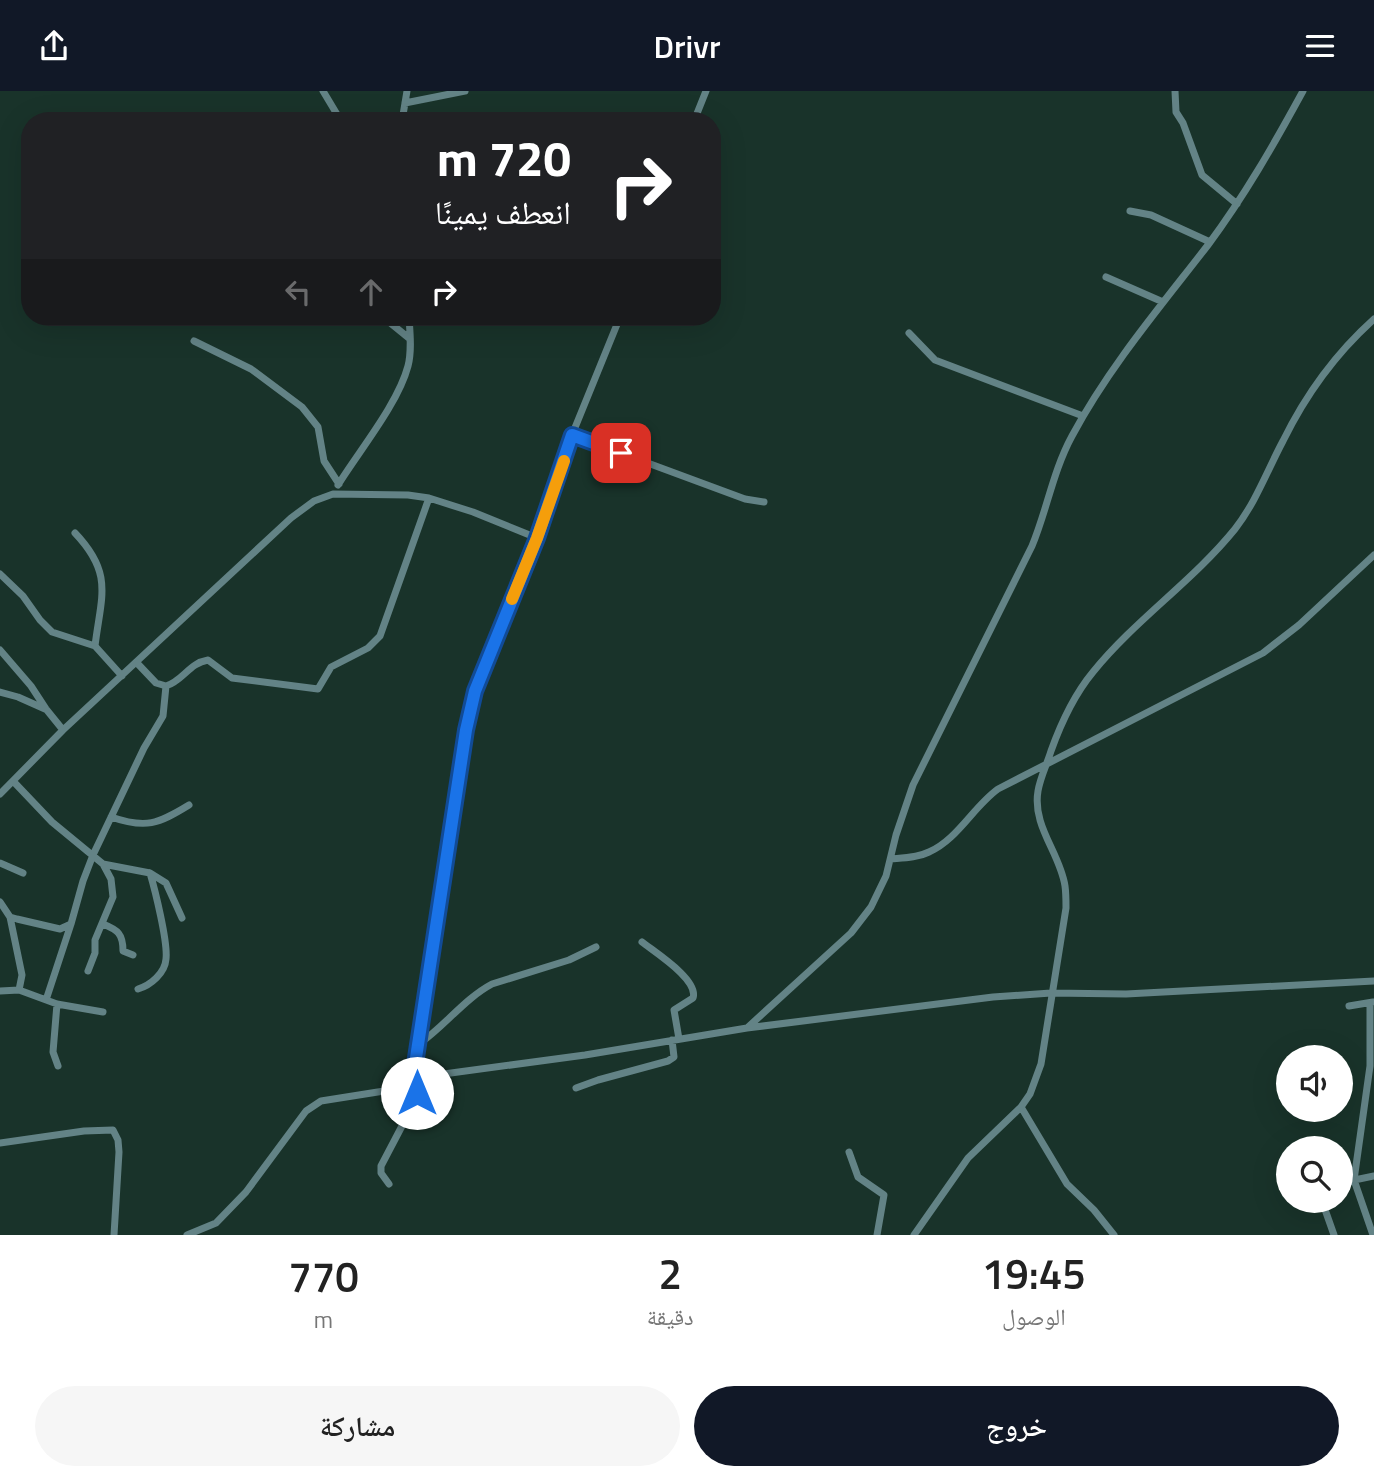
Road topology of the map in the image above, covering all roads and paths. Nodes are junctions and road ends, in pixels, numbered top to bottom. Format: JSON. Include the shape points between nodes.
{"nodes":[{"id":1,"x":323,"y":91,"type":"edge"},
{"id":2,"x":407,"y":91,"type":"edge"},
{"id":3,"x":465,"y":91,"type":"edge"},
{"id":4,"x":706,"y":91,"type":"edge"},
{"id":5,"x":1175,"y":91,"type":"edge"},
{"id":6,"x":1303,"y":91,"type":"edge"},
{"id":7,"x":405,"y":103,"type":"junction"},
{"id":8,"x":336,"y":112,"type":"edge"},
{"id":9,"x":404,"y":112,"type":"edge"},
{"id":10,"x":698,"y":112,"type":"edge"},
{"id":11,"x":1237,"y":204,"type":"junction"},
{"id":12,"x":1130,"y":211,"type":"dead end"},
{"id":13,"x":1209,"y":242,"type":"junction"},
{"id":14,"x":1106,"y":277,"type":"dead end"},
{"id":15,"x":1163,"y":302,"type":"junction"},
{"id":16,"x":1374,"y":319,"type":"edge"},
{"id":17,"x":394,"y":326,"type":"edge"},
{"id":18,"x":409,"y":326,"type":"edge"},
{"id":19,"x":616,"y":326,"type":"edge"},
{"id":20,"x":909,"y":333,"type":"dead end"},
{"id":21,"x":410,"y":339,"type":"junction"},
{"id":22,"x":194,"y":341,"type":"dead end"},
{"id":23,"x":1083,"y":416,"type":"junction"},
{"id":24,"x":572,"y":435,"type":"junction"},
{"id":25,"x":339,"y":484,"type":"junction"},
{"id":26,"x":333,"y":494,"type":"junction"},
{"id":27,"x":429,"y":498,"type":"junction"},
{"id":28,"x":764,"y":502,"type":"dead end"},
{"id":29,"x":75,"y":533,"type":"dead end"},
{"id":30,"x":537,"y":538,"type":"junction"},
{"id":31,"x":1374,"y":555,"type":"edge"},
{"id":32,"x":0,"y":574,"type":"edge"},
{"id":33,"x":95,"y":646,"type":"junction"},
{"id":34,"x":0,"y":650,"type":"edge"},
{"id":35,"x":137,"y":663,"type":"junction"},
{"id":36,"x":122,"y":676,"type":"junction"},
{"id":37,"x":166,"y":686,"type":"junction"},
{"id":38,"x":0,"y":692,"type":"edge"},
{"id":39,"x":46,"y":709,"type":"junction"},
{"id":40,"x":63,"y":730,"type":"junction"},
{"id":41,"x":1048,"y":762,"type":"junction"},
{"id":42,"x":13,"y":781,"type":"junction"},
{"id":43,"x":0,"y":794,"type":"edge"},
{"id":44,"x":189,"y":805,"type":"dead end"},
{"id":45,"x":111,"y":817,"type":"junction"},
{"id":46,"x":93,"y":855,"type":"junction"},
{"id":47,"x":891,"y":859,"type":"junction"},
{"id":48,"x":0,"y":863,"type":"edge"},
{"id":49,"x":103,"y":864,"type":"junction"},
{"id":50,"x":23,"y":873,"type":"dead end"},
{"id":51,"x":150,"y":873,"type":"junction"},
{"id":52,"x":0,"y":902,"type":"edge"},
{"id":53,"x":10,"y":917,"type":"junction"},
{"id":54,"x":182,"y":918,"type":"dead end"},
{"id":55,"x":103,"y":924,"type":"junction"},
{"id":56,"x":71,"y":925,"type":"junction"},
{"id":57,"x":642,"y":942,"type":"dead end"},
{"id":58,"x":596,"y":947,"type":"dead end"},
{"id":59,"x":133,"y":955,"type":"dead end"},
{"id":60,"x":88,"y":971,"type":"dead end"},
{"id":61,"x":1374,"y":981,"type":"edge"},
{"id":62,"x":138,"y":989,"type":"dead end"},
{"id":63,"x":0,"y":991,"type":"edge"},
{"id":64,"x":19,"y":991,"type":"junction"},
{"id":65,"x":1051,"y":993,"type":"junction"},
{"id":66,"x":46,"y":1000,"type":"junction"},
{"id":67,"x":1372,"y":1003,"type":"edge"},
{"id":68,"x":57,"y":1004,"type":"junction"},
{"id":69,"x":1349,"y":1006,"type":"dead end"},
{"id":70,"x":103,"y":1013,"type":"dead end"},
{"id":71,"x":747,"y":1028,"type":"junction"},
{"id":72,"x":676,"y":1040,"type":"junction"},
{"id":73,"x":419,"y":1044,"type":"junction"},
{"id":74,"x":58,"y":1066,"type":"dead end"},
{"id":75,"x":413,"y":1081,"type":"junction"},
{"id":76,"x":576,"y":1088,"type":"dead end"},
{"id":77,"x":1021,"y":1107,"type":"junction"},
{"id":78,"x":0,"y":1143,"type":"edge"},
{"id":79,"x":849,"y":1152,"type":"dead end"},
{"id":80,"x":1374,"y":1176,"type":"edge"},
{"id":81,"x":1354,"y":1180,"type":"junction"},
{"id":82,"x":389,"y":1184,"type":"dead end"},
{"id":83,"x":1327,"y":1213,"type":"edge"},
{"id":84,"x":114,"y":1235,"type":"edge"},
{"id":85,"x":187,"y":1235,"type":"edge"},
{"id":86,"x":877,"y":1235,"type":"edge"},
{"id":87,"x":914,"y":1235,"type":"edge"},
{"id":88,"x":1114,"y":1235,"type":"edge"},
{"id":89,"x":1335,"y":1235,"type":"edge"},
{"id":90,"x":1373,"y":1235,"type":"edge"}],
"edges":[{"from":1,"to":8,"type":"street"},
{"from":2,"to":7,"type":"street"},
{"from":3,"to":7,"type":"street"},
{"from":4,"to":10,"type":"street"},
{"from":5,"to":11,"type":"street","via":[[1176,113],[1202,175]]},
{"from":6,"to":11,"type":"street"},
{"from":7,"to":9,"type":"street"},
{"from":11,"to":13,"type":"street"},
{"from":12,"to":13,"type":"street","via":[[1151,215]]},
{"from":13,"to":15,"type":"street"},
{"from":14,"to":15,"type":"street"},
{"from":15,"to":23,"type":"street"},
{"from":16,"to":41,"type":"street","via":[[1319,379],[1260,491],[1234,530],[1091,674],[1072,704]]},
{"from":17,"to":21,"type":"street"},
{"from":18,"to":21,"type":"street"},
{"from":19,"to":24,"type":"street"},
{"from":20,"to":23,"type":"street","via":[[935,360]]},
{"from":21,"to":25,"type":"street","via":[[403,380]]},
{"from":22,"to":25,"type":"street","via":[[251,369],[302,407],[318,427],[324,461]]},
{"from":23,"to":47,"type":"street","via":[[1059,465],[1032,546],[914,785]]},
{"from":24,"to":28,"type":"street"},
{"from":24,"to":30,"type":"street"},
{"from":25,"to":26,"type":"street"},
{"from":26,"to":27,"type":"street"},
{"from":26,"to":35,"type":"street","via":[[291,518]]},
{"from":27,"to":30,"type":"street"},
{"from":27,"to":37,"type":"street","via":[[380,636],[368,649],[331,667],[318,689],[232,678],[208,660],[192,665]]},
{"from":29,"to":33,"type":"street","via":[[95,557],[101,576],[103,596]]},
{"from":30,"to":73,"type":"street","via":[[470,709]]},
{"from":31,"to":41,"type":"street","via":[[1263,653]]},
{"from":32,"to":33,"type":"street","via":[[52,632]]},
{"from":33,"to":36,"type":"street"},
{"from":34,"to":39,"type":"street"},
{"from":35,"to":36,"type":"street"},
{"from":35,"to":37,"type":"street","via":[[156,683]]},
{"from":36,"to":40,"type":"street"},
{"from":37,"to":45,"type":"street","via":[[163,716]]},
{"from":38,"to":39,"type":"street"},
{"from":39,"to":40,"type":"street"},
{"from":40,"to":42,"type":"street"},
{"from":41,"to":47,"type":"street","via":[[983,800],[954,833],[929,852]]},
{"from":41,"to":65,"type":"street","via":[[1038,791],[1038,816],[1065,885],[1066,908]]},
{"from":42,"to":43,"type":"street"},
{"from":42,"to":46,"type":"street","via":[[52,822]]},
{"from":44,"to":45,"type":"street","via":[[154,824],[133,825]]},
{"from":45,"to":46,"type":"street"},
{"from":46,"to":49,"type":"street"},
{"from":46,"to":56,"type":"street"},
{"from":47,"to":71,"type":"street","via":[[880,892],[851,933]]},
{"from":48,"to":50,"type":"street"},
{"from":49,"to":51,"type":"street"},
{"from":49,"to":55,"type":"street","via":[[113,897]]},
{"from":51,"to":54,"type":"street","via":[[166,883]]},
{"from":51,"to":62,"type":"street","via":[[167,958],[156,979]]},
{"from":52,"to":53,"type":"street"},
{"from":53,"to":56,"type":"street","via":[[60,929]]},
{"from":53,"to":64,"type":"street","via":[[22,975]]},
{"from":55,"to":59,"type":"street","via":[[119,931],[123,951]]},
{"from":55,"to":60,"type":"street"},
{"from":56,"to":66,"type":"street"},
{"from":57,"to":72,"type":"street","via":[[695,991],[694,998],[674,1010]]},
{"from":58,"to":73,"type":"street","via":[[480,991]]},
{"from":61,"to":65,"type":"street","via":[[1126,994]]},
{"from":63,"to":64,"type":"street"},
{"from":64,"to":66,"type":"street"},
{"from":65,"to":71,"type":"street"},
{"from":65,"to":77,"type":"street","via":[[1041,1064]]},
{"from":66,"to":68,"type":"street"},
{"from":67,"to":69,"type":"street"},
{"from":67,"to":81,"type":"street","via":[[1370,1066]]},
{"from":68,"to":70,"type":"street"},
{"from":68,"to":74,"type":"street","via":[[52,1052]]},
{"from":71,"to":72,"type":"street"},
{"from":72,"to":75,"type":"street"},
{"from":72,"to":76,"type":"street","via":[[674,1057],[668,1062]]},
{"from":73,"to":75,"type":"street"},
{"from":75,"to":82,"type":"street","via":[[414,1105],[381,1166]]},
{"from":75,"to":85,"type":"street","via":[[403,1088],[313,1105],[216,1223]]},
{"from":77,"to":87,"type":"street","via":[[968,1158]]},
{"from":77,"to":88,"type":"street","via":[[1067,1184]]},
{"from":78,"to":84,"type":"street","via":[[113,1131],[119,1152]]},
{"from":79,"to":86,"type":"street","via":[[859,1177],[884,1195]]},
{"from":80,"to":81,"type":"street"},
{"from":81,"to":90,"type":"street"},
{"from":83,"to":89,"type":"street"}]}
